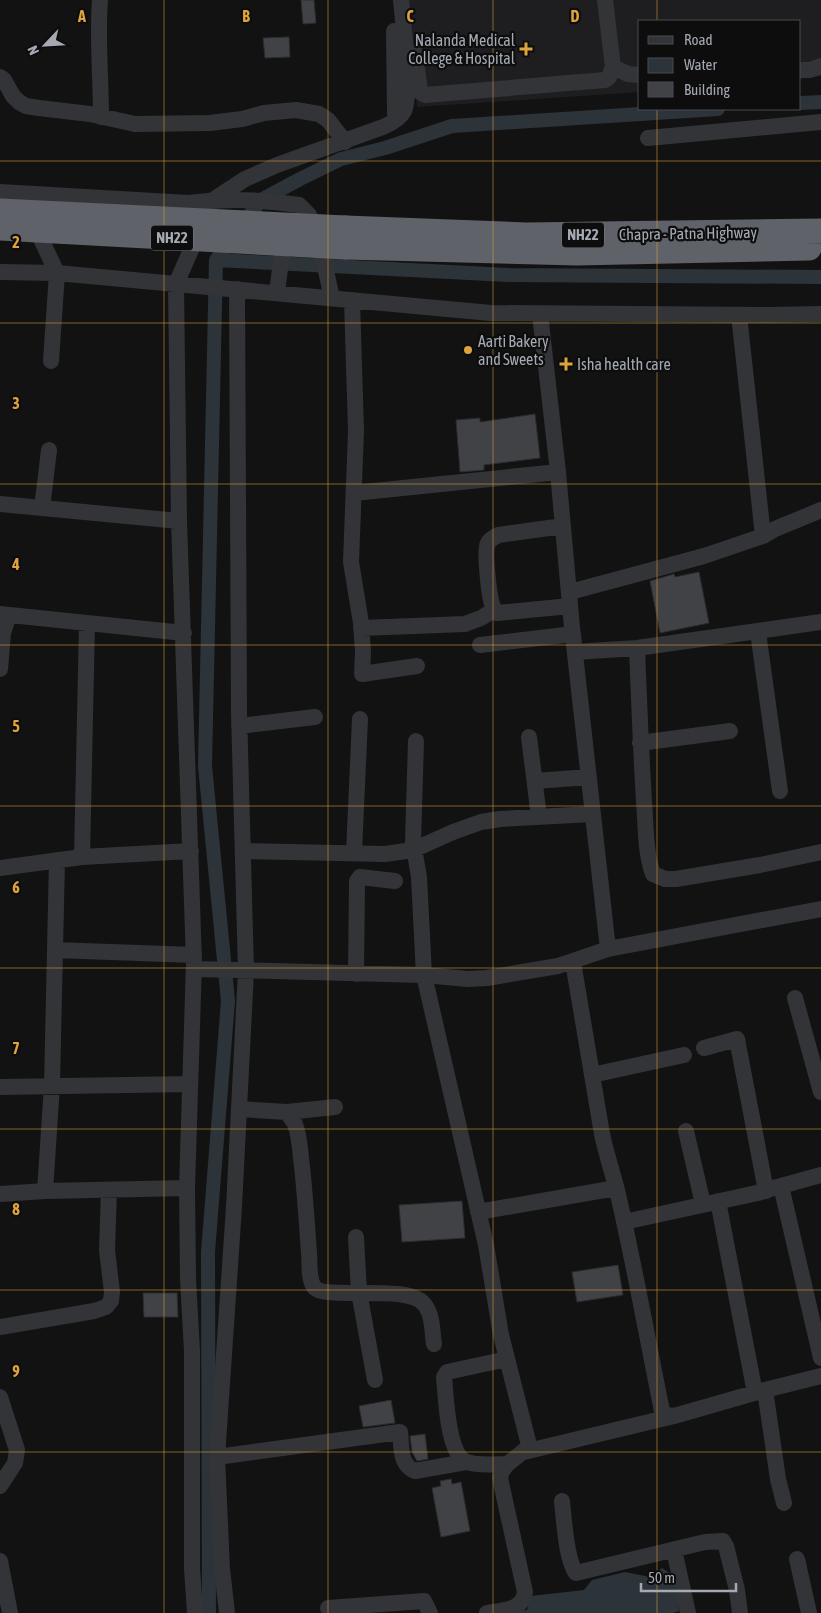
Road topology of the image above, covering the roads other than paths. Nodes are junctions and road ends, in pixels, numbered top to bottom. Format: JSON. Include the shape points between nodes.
{"nodes":[{"id":1,"x":100,"y":0,"type":"edge"},
{"id":2,"x":391,"y":0,"type":"edge"},
{"id":3,"x":402,"y":0,"type":"edge"},
{"id":4,"x":410,"y":0,"type":"edge"},
{"id":5,"x":605,"y":0,"type":"edge"},
{"id":6,"x":821,"y":66,"type":"edge"},
{"id":7,"x":614,"y":67,"type":"junction"},
{"id":8,"x":801,"y":70,"type":"edge"},
{"id":9,"x":638,"y":75,"type":"edge"},
{"id":10,"x":0,"y":77,"type":"edge"},
{"id":11,"x":101,"y":117,"type":"junction"},
{"id":12,"x":395,"y":121,"type":"junction"},
{"id":13,"x":821,"y":122,"type":"edge"},
{"id":14,"x":648,"y":138,"type":"dead end"},
{"id":15,"x":345,"y":142,"type":"junction"},
{"id":16,"x":0,"y":192,"type":"edge"},
{"id":17,"x":26,"y":194,"type":"junction"},
{"id":18,"x":211,"y":203,"type":"junction"},
{"id":19,"x":265,"y":205,"type":"junction"},
{"id":20,"x":0,"y":211,"type":"edge"},
{"id":21,"x":0,"y":228,"type":"edge"},
{"id":22,"x":821,"y":231,"type":"edge"},
{"id":23,"x":350,"y":238,"type":"junction"},
{"id":24,"x":821,"y":248,"type":"edge"},
{"id":25,"x":0,"y":272,"type":"edge"},
{"id":26,"x":57,"y":274,"type":"junction"},
{"id":27,"x":184,"y":284,"type":"junction"},
{"id":28,"x":233,"y":289,"type":"junction"},
{"id":29,"x":331,"y":291,"type":"junction"},
{"id":30,"x":277,"y":293,"type":"junction"},
{"id":31,"x":352,"y":300,"type":"junction"},
{"id":32,"x":540,"y":314,"type":"junction"},
{"id":33,"x":821,"y":314,"type":"edge"},
{"id":34,"x":739,"y":315,"type":"junction"},
{"id":35,"x":51,"y":362,"type":"dead end"},
{"id":36,"x":49,"y":450,"type":"dead end"},
{"id":37,"x":558,"y":472,"type":"junction"},
{"id":38,"x":354,"y":493,"type":"junction"},
{"id":39,"x":0,"y":504,"type":"edge"},
{"id":40,"x":42,"y":508,"type":"junction"},
{"id":41,"x":821,"y":510,"type":"edge"},
{"id":42,"x":179,"y":521,"type":"junction"},
{"id":43,"x":563,"y":526,"type":"junction"},
{"id":44,"x":763,"y":536,"type":"junction"},
{"id":45,"x":570,"y":599,"type":"junction"},
{"id":46,"x":494,"y":610,"type":"junction"},
{"id":47,"x":5,"y":614,"type":"edge"},
{"id":48,"x":821,"y":622,"type":"edge"},
{"id":49,"x":87,"y":623,"type":"junction"},
{"id":50,"x":362,"y":628,"type":"junction"},
{"id":51,"x":758,"y":632,"type":"junction"},
{"id":52,"x":184,"y":633,"type":"junction"},
{"id":53,"x":573,"y":634,"type":"junction"},
{"id":54,"x":480,"y":645,"type":"dead end"},
{"id":55,"x":637,"y":648,"type":"junction"},
{"id":56,"x":575,"y":652,"type":"junction"},
{"id":57,"x":417,"y":666,"type":"dead end"},
{"id":58,"x":0,"y":669,"type":"edge"},
{"id":59,"x":315,"y":717,"type":"dead end"},
{"id":60,"x":360,"y":719,"type":"dead end"},
{"id":61,"x":239,"y":726,"type":"junction"},
{"id":62,"x":730,"y":731,"type":"dead end"},
{"id":63,"x":529,"y":737,"type":"dead end"},
{"id":64,"x":416,"y":741,"type":"dead end"},
{"id":65,"x":640,"y":743,"type":"junction"},
{"id":66,"x":589,"y":777,"type":"junction"},
{"id":67,"x":535,"y":781,"type":"junction"},
{"id":68,"x":780,"y":791,"type":"dead end"},
{"id":69,"x":594,"y":814,"type":"junction"},
{"id":70,"x":539,"y":817,"type":"junction"},
{"id":71,"x":413,"y":850,"type":"junction"},
{"id":72,"x":191,"y":851,"type":"junction"},
{"id":73,"x":243,"y":851,"type":"junction"},
{"id":74,"x":354,"y":852,"type":"junction"},
{"id":75,"x":821,"y":852,"type":"edge"},
{"id":76,"x":82,"y":857,"type":"junction"},
{"id":77,"x":57,"y":860,"type":"junction"},
{"id":78,"x":0,"y":868,"type":"edge"},
{"id":79,"x":395,"y":881,"type":"dead end"},
{"id":80,"x":821,"y":909,"type":"edge"},
{"id":81,"x":608,"y":949,"type":"junction"},
{"id":82,"x":55,"y":950,"type":"junction"},
{"id":83,"x":194,"y":962,"type":"junction"},
{"id":84,"x":573,"y":962,"type":"junction"},
{"id":85,"x":243,"y":971,"type":"junction"},
{"id":86,"x":356,"y":974,"type":"junction"},
{"id":87,"x":424,"y":975,"type":"junction"},
{"id":88,"x":796,"y":998,"type":"dead end"},
{"id":89,"x":704,"y":1048,"type":"dead end"},
{"id":90,"x":684,"y":1056,"type":"dead end"},
{"id":91,"x":592,"y":1075,"type":"junction"},
{"id":92,"x":190,"y":1084,"type":"junction"},
{"id":93,"x":52,"y":1085,"type":"junction"},
{"id":94,"x":0,"y":1087,"type":"edge"},
{"id":95,"x":821,"y":1092,"type":"edge"},
{"id":96,"x":335,"y":1107,"type":"dead end"},
{"id":97,"x":239,"y":1109,"type":"junction"},
{"id":98,"x":287,"y":1112,"type":"junction"},
{"id":99,"x":686,"y":1131,"type":"dead end"},
{"id":100,"x":821,"y":1175,"type":"edge"},
{"id":101,"x":187,"y":1188,"type":"junction"},
{"id":102,"x":616,"y":1188,"type":"junction"},
{"id":103,"x":773,"y":1188,"type":"junction"},
{"id":104,"x":109,"y":1190,"type":"junction"},
{"id":105,"x":45,"y":1192,"type":"junction"},
{"id":106,"x":0,"y":1194,"type":"edge"},
{"id":107,"x":711,"y":1203,"type":"junction"},
{"id":108,"x":478,"y":1212,"type":"junction"},
{"id":109,"x":624,"y":1222,"type":"junction"},
{"id":110,"x":356,"y":1237,"type":"dead end"},
{"id":111,"x":359,"y":1292,"type":"junction"},
{"id":112,"x":0,"y":1327,"type":"edge"},
{"id":113,"x":434,"y":1344,"type":"dead end"},
{"id":114,"x":821,"y":1358,"type":"edge"},
{"id":115,"x":507,"y":1359,"type":"junction"},
{"id":116,"x":821,"y":1376,"type":"edge"},
{"id":117,"x":375,"y":1380,"type":"dead end"},
{"id":118,"x":760,"y":1391,"type":"junction"},
{"id":119,"x":0,"y":1397,"type":"edge"},
{"id":120,"x":674,"y":1416,"type":"junction"},
{"id":121,"x":524,"y":1452,"type":"junction"},
{"id":122,"x":217,"y":1457,"type":"junction"},
{"id":123,"x":466,"y":1462,"type":"junction"},
{"id":124,"x":506,"y":1464,"type":"junction"},
{"id":125,"x":0,"y":1486,"type":"edge"},
{"id":126,"x":562,"y":1501,"type":"dead end"},
{"id":127,"x":784,"y":1503,"type":"dead end"},
{"id":128,"x":674,"y":1550,"type":"junction"},
{"id":129,"x":797,"y":1559,"type":"dead end"},
{"id":130,"x":0,"y":1560,"type":"edge"},
{"id":131,"x":328,"y":1608,"type":"dead end"},
{"id":132,"x":10,"y":1613,"type":"edge"},
{"id":133,"x":195,"y":1613,"type":"edge"},
{"id":134,"x":227,"y":1613,"type":"edge"},
{"id":135,"x":430,"y":1613,"type":"edge"},
{"id":136,"x":487,"y":1613,"type":"edge"},
{"id":137,"x":688,"y":1613,"type":"edge"},
{"id":138,"x":740,"y":1613,"type":"edge"},
{"id":139,"x":809,"y":1613,"type":"edge"}],
"edges":[{"from":1,"to":11,"type":"street"},
{"from":2,"to":12,"type":"street"},
{"from":3,"to":12,"type":"street","via":[[407,92],[404,111]]},
{"from":4,"to":7,"type":"street","via":[[422,95],[604,80]]},
{"from":5,"to":7,"type":"street"},
{"from":6,"to":8,"type":"street"},
{"from":7,"to":9,"type":"street"},
{"from":10,"to":11,"type":"street","via":[[13,96],[26,106]]},
{"from":11,"to":15,"type":"street","via":[[135,124],[210,123],[296,110],[320,114]]},
{"from":12,"to":15,"type":"street"},
{"from":13,"to":14,"type":"street"},
{"from":15,"to":18,"type":"street","via":[[245,179]]},
{"from":16,"to":17,"type":"street"},
{"from":17,"to":18,"type":"street"},
{"from":17,"to":26,"type":"street","via":[[33,221]]},
{"from":18,"to":19,"type":"street"},
{"from":18,"to":27,"type":"street"},
{"from":19,"to":29,"type":"street","via":[[299,205],[309,216]]},
{"from":19,"to":30,"type":"street","via":[[287,212]]},
{"from":20,"to":23,"type":"highway","number":"NH22","bridge":true},
{"from":21,"to":23,"type":"highway","number":"NH22","bridge":true},
{"from":22,"to":23,"type":"highway","name":"Chapra - Patna Highway","number":"NH22"},
{"from":23,"to":24,"type":"highway","name":"Chapra - Patna Highway","number":"NH22","via":[[577,253]]},
{"from":25,"to":26,"type":"street"},
{"from":26,"to":27,"type":"street"},
{"from":26,"to":35,"type":"street"},
{"from":27,"to":28,"type":"street"},
{"from":27,"to":42,"type":"street"},
{"from":28,"to":30,"type":"street"},
{"from":28,"to":61,"type":"street"},
{"from":29,"to":30,"type":"street"},
{"from":29,"to":31,"type":"street"},
{"from":31,"to":32,"type":"street","via":[[492,314]]},
{"from":31,"to":38,"type":"street","via":[[356,431]]},
{"from":32,"to":34,"type":"street"},
{"from":32,"to":37,"type":"street"},
{"from":33,"to":34,"type":"street"},
{"from":34,"to":44,"type":"street"},
{"from":36,"to":40,"type":"street"},
{"from":37,"to":38,"type":"street"},
{"from":37,"to":43,"type":"street"},
{"from":38,"to":50,"type":"street","via":[[351,562]]},
{"from":39,"to":40,"type":"street"},
{"from":40,"to":42,"type":"street"},
{"from":41,"to":44,"type":"street"},
{"from":42,"to":52,"type":"street"},
{"from":43,"to":45,"type":"street"},
{"from":43,"to":46,"type":"street","via":[[508,533],[491,539],[487,545],[487,556]]},
{"from":44,"to":45,"type":"street"},
{"from":45,"to":46,"type":"street","via":[[497,613]]},
{"from":45,"to":53,"type":"street"},
{"from":46,"to":50,"type":"street","via":[[465,624]]},
{"from":47,"to":49,"type":"street"},
{"from":47,"to":58,"type":"street"},
{"from":48,"to":51,"type":"street"},
{"from":49,"to":52,"type":"street"},
{"from":49,"to":76,"type":"street"},
{"from":50,"to":57,"type":"street","via":[[362,674]]},
{"from":51,"to":55,"type":"street"},
{"from":51,"to":68,"type":"street"},
{"from":52,"to":72,"type":"street"},
{"from":53,"to":54,"type":"street"},
{"from":53,"to":56,"type":"street"},
{"from":55,"to":56,"type":"street"},
{"from":55,"to":65,"type":"street"},
{"from":56,"to":66,"type":"street"},
{"from":59,"to":61,"type":"street"},
{"from":60,"to":74,"type":"street"},
{"from":61,"to":73,"type":"street"},
{"from":62,"to":65,"type":"street"},
{"from":63,"to":67,"type":"street"},
{"from":64,"to":71,"type":"street"},
{"from":65,"to":75,"type":"street","via":[[650,865],[653,874],[659,878],[676,879]]},
{"from":66,"to":67,"type":"street"},
{"from":66,"to":69,"type":"street"},
{"from":67,"to":70,"type":"street"},
{"from":69,"to":70,"type":"street"},
{"from":69,"to":81,"type":"street"},
{"from":70,"to":71,"type":"street","via":[[481,822]]},
{"from":71,"to":74,"type":"street","via":[[384,854]]},
{"from":71,"to":87,"type":"street","via":[[420,877]]},
{"from":72,"to":76,"type":"street"},
{"from":72,"to":83,"type":"street"},
{"from":73,"to":74,"type":"street"},
{"from":73,"to":85,"type":"street"},
{"from":76,"to":77,"type":"street"},
{"from":77,"to":78,"type":"street"},
{"from":77,"to":82,"type":"street"},
{"from":79,"to":86,"type":"street","via":[[360,877],[357,881]]},
{"from":80,"to":81,"type":"street"},
{"from":81,"to":84,"type":"street"},
{"from":82,"to":83,"type":"street"},
{"from":82,"to":93,"type":"street"},
{"from":83,"to":85,"type":"street","via":[[218,970]]},
{"from":83,"to":92,"type":"street"},
{"from":84,"to":87,"type":"street","via":[[487,978]]},
{"from":84,"to":91,"type":"street"},
{"from":85,"to":86,"type":"street"},
{"from":85,"to":97,"type":"street"},
{"from":86,"to":87,"type":"street"},
{"from":87,"to":108,"type":"street"},
{"from":88,"to":95,"type":"street"},
{"from":89,"to":103,"type":"street","via":[[738,1039]]},
{"from":90,"to":91,"type":"street"},
{"from":91,"to":102,"type":"street","via":[[605,1149]]},
{"from":92,"to":93,"type":"street"},
{"from":92,"to":101,"type":"street"},
{"from":93,"to":94,"type":"street"},
{"from":93,"to":105,"type":"street"},
{"from":96,"to":98,"type":"street"},
{"from":97,"to":98,"type":"street"},
{"from":97,"to":122,"type":"street"},
{"from":98,"to":111,"type":"street","via":[[299,1142],[310,1276],[314,1287],[322,1292]]},
{"from":99,"to":107,"type":"street"},
{"from":100,"to":103,"type":"street"},
{"from":101,"to":104,"type":"street"},
{"from":101,"to":133,"type":"street"},
{"from":102,"to":108,"type":"street"},
{"from":102,"to":109,"type":"street"},
{"from":103,"to":107,"type":"street"},
{"from":103,"to":114,"type":"street"},
{"from":104,"to":105,"type":"street"},
{"from":104,"to":112,"type":"street","via":[[106,1250],[112,1292],[106,1307],[94,1312]]},
{"from":105,"to":106,"type":"street"},
{"from":107,"to":109,"type":"street"},
{"from":107,"to":118,"type":"street"},
{"from":108,"to":115,"type":"street"},
{"from":109,"to":120,"type":"street","via":[[662,1411]]},
{"from":110,"to":111,"type":"street"},
{"from":111,"to":113,"type":"street","via":[[416,1297],[429,1314]]},
{"from":111,"to":117,"type":"street"},
{"from":115,"to":121,"type":"street","via":[[529,1445]]},
{"from":115,"to":123,"type":"street","via":[[447,1372],[444,1377],[453,1445],[458,1457]]},
{"from":116,"to":118,"type":"street"},
{"from":118,"to":120,"type":"street"},
{"from":118,"to":127,"type":"street"},
{"from":119,"to":125,"type":"street","via":[[16,1450],[15,1463]]},
{"from":120,"to":121,"type":"street"},
{"from":121,"to":124,"type":"street"},
{"from":122,"to":123,"type":"street","via":[[400,1432],[403,1460],[409,1469],[415,1471]]},
{"from":122,"to":134,"type":"street"},
{"from":123,"to":124,"type":"street"},
{"from":124,"to":136,"type":"street","via":[[500,1478],[525,1592],[524,1600],[519,1606]]},
{"from":126,"to":128,"type":"street","via":[[570,1558],[576,1573]]},
{"from":128,"to":137,"type":"street"},
{"from":128,"to":138,"type":"street","via":[[705,1542],[723,1542]]},
{"from":129,"to":139,"type":"street"},
{"from":130,"to":132,"type":"street"},
{"from":131,"to":135,"type":"street","via":[[424,1601]]}]}
